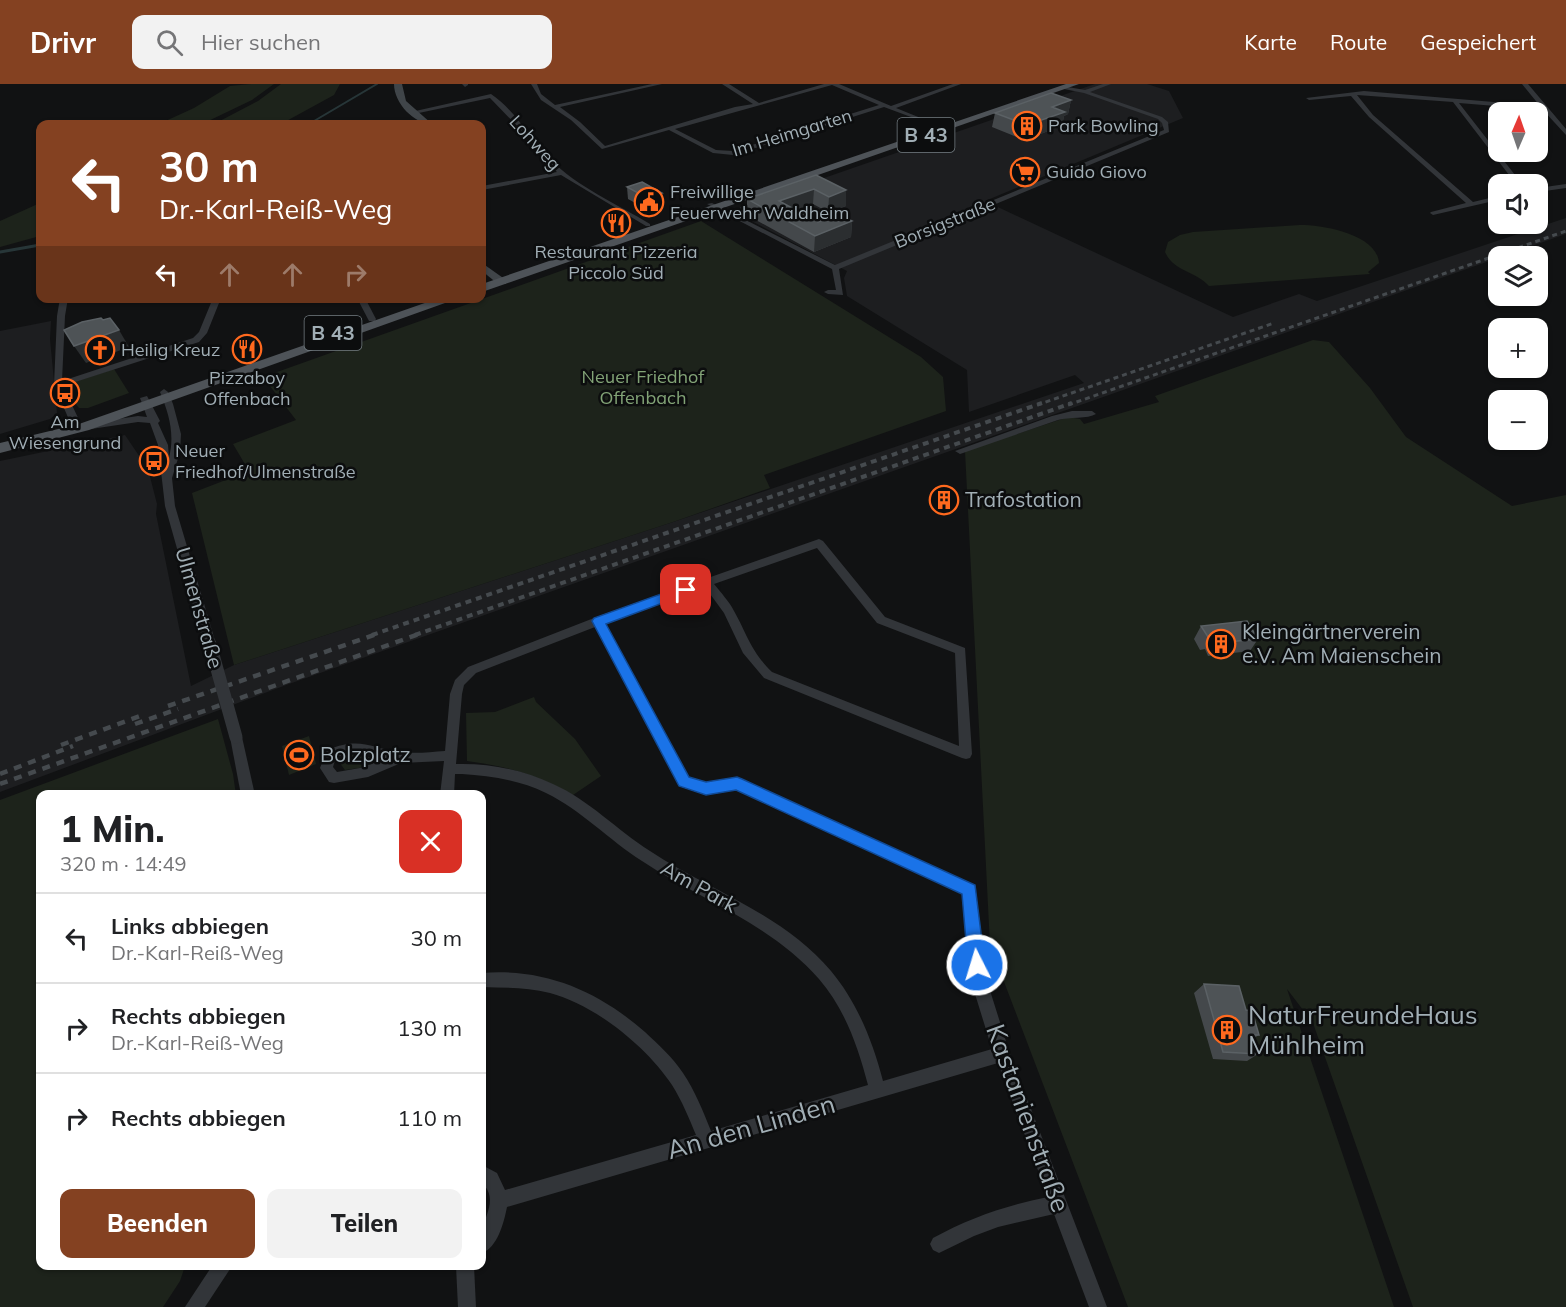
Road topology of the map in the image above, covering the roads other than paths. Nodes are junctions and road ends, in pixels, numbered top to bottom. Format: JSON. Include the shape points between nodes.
{"nodes":[{"id":1,"x":398,"y":84,"type":"edge"},
{"id":2,"x":534,"y":84,"type":"edge"},
{"id":3,"x":659,"y":84,"type":"edge"},
{"id":4,"x":725,"y":84,"type":"edge"},
{"id":5,"x":832,"y":84,"type":"edge"},
{"id":6,"x":958,"y":84,"type":"edge"},
{"id":7,"x":1075,"y":84,"type":"edge"},
{"id":8,"x":1108,"y":84,"type":"edge"},
{"id":9,"x":1348,"y":84,"type":"edge"},
{"id":10,"x":1525,"y":84,"type":"edge"},
{"id":11,"x":1060,"y":86,"type":"edge"},
{"id":12,"x":1085,"y":92,"type":"junction"},
{"id":13,"x":1352,"y":93,"type":"junction"},
{"id":14,"x":1364,"y":93,"type":"junction"},
{"id":15,"x":1309,"y":98,"type":"dead end"},
{"id":16,"x":1455,"y":100,"type":"junction"},
{"id":17,"x":1540,"y":102,"type":"edge"},
{"id":18,"x":1488,"y":103,"type":"edge"},
{"id":19,"x":758,"y":105,"type":"junction"},
{"id":20,"x":887,"y":107,"type":"junction"},
{"id":21,"x":556,"y":108,"type":"junction"},
{"id":22,"x":414,"y":112,"type":"junction"},
{"id":23,"x":1548,"y":112,"type":"edge"},
{"id":24,"x":423,"y":120,"type":"edge"},
{"id":25,"x":936,"y":126,"type":"junction"},
{"id":26,"x":669,"y":128,"type":"junction"},
{"id":27,"x":1566,"y":133,"type":"edge"},
{"id":28,"x":562,"y":173,"type":"junction"},
{"id":29,"x":1511,"y":174,"type":"edge"},
{"id":30,"x":1566,"y":186,"type":"edge"},
{"id":31,"x":486,"y":187,"type":"edge"},
{"id":32,"x":1548,"y":189,"type":"edge"},
{"id":33,"x":1488,"y":200,"type":"edge"},
{"id":34,"x":1471,"y":204,"type":"junction"},
{"id":35,"x":714,"y":206,"type":"junction"},
{"id":36,"x":692,"y":213,"type":"junction"},
{"id":37,"x":1433,"y":213,"type":"dead end"},
{"id":38,"x":648,"y":225,"type":"junction"},
{"id":39,"x":835,"y":268,"type":"junction"},
{"id":40,"x":486,"y":270,"type":"edge"},
{"id":41,"x":499,"y":279,"type":"junction"},
{"id":42,"x":486,"y":281,"type":"edge"},
{"id":43,"x":486,"y":286,"type":"edge"},
{"id":44,"x":828,"y":292,"type":"dead end"},
{"id":45,"x":63,"y":303,"type":"edge"},
{"id":46,"x":215,"y":303,"type":"edge"},
{"id":47,"x":364,"y":303,"type":"edge"},
{"id":48,"x":419,"y":303,"type":"edge"},
{"id":49,"x":438,"y":303,"type":"edge"},
{"id":50,"x":372,"y":319,"type":"junction"},
{"id":51,"x":58,"y":385,"type":"junction"},
{"id":52,"x":165,"y":396,"type":"junction"},
{"id":53,"x":146,"y":402,"type":"junction"},
{"id":54,"x":1092,"y":414,"type":"dead end"},
{"id":55,"x":154,"y":421,"type":"junction"},
{"id":56,"x":80,"y":424,"type":"junction"},
{"id":57,"x":0,"y":448,"type":"edge"},
{"id":58,"x":960,"y":451,"type":"dead end"},
{"id":59,"x":169,"y":477,"type":"junction"},
{"id":60,"x":707,"y":582,"type":"junction"},
{"id":61,"x":598,"y":621,"type":"junction"},
{"id":62,"x":400,"y":757,"type":"junction"},
{"id":63,"x":449,"y":763,"type":"junction"},
{"id":64,"x":247,"y":790,"type":"edge"},
{"id":65,"x":447,"y":790,"type":"edge"},
{"id":66,"x":486,"y":980,"type":"edge"},
{"id":67,"x":1002,"y":1054,"type":"junction"},
{"id":68,"x":878,"y":1090,"type":"junction"},
{"id":69,"x":707,"y":1140,"type":"junction"},
{"id":70,"x":486,"y":1175,"type":"edge"},
{"id":71,"x":499,"y":1201,"type":"junction"},
{"id":72,"x":1060,"y":1204,"type":"junction"},
{"id":73,"x":486,"y":1238,"type":"edge"},
{"id":74,"x":939,"y":1244,"type":"dead end"},
{"id":75,"x":220,"y":1270,"type":"edge"},
{"id":76,"x":465,"y":1270,"type":"edge"},
{"id":77,"x":194,"y":1307,"type":"edge"},
{"id":78,"x":467,"y":1307,"type":"edge"},
{"id":79,"x":1098,"y":1307,"type":"edge"}],
"edges":[{"from":1,"to":22,"type":"street","via":[[399,97]]},
{"from":2,"to":21,"type":"street","via":[[535,91]]},
{"from":3,"to":21,"type":"street"},
{"from":4,"to":19,"type":"street"},
{"from":5,"to":19,"type":"street"},
{"from":5,"to":20,"type":"street"},
{"from":6,"to":20,"type":"street","name":"Im Heimgarten"},
{"from":7,"to":11,"type":"main road","number":"B 43"},
{"from":8,"to":12,"type":"street","name":"Borsigstraße"},
{"from":9,"to":14,"type":"street"},
{"from":10,"to":17,"type":"street"},
{"from":11,"to":12,"type":"street","name":"Borsigstraße"},
{"from":11,"to":25,"type":"main road","number":"B 43"},
{"from":11,"to":35,"type":"main road","number":"B 43"},
{"from":12,"to":39,"type":"street","name":"Borsigstraße","via":[[1160,118],[1167,131]]},
{"from":13,"to":14,"type":"street"},
{"from":13,"to":15,"type":"street"},
{"from":13,"to":34,"type":"street","via":[[1371,116]]},
{"from":14,"to":16,"type":"street"},
{"from":16,"to":18,"type":"street"},
{"from":16,"to":29,"type":"street"},
{"from":19,"to":26,"type":"street"},
{"from":20,"to":25,"type":"street"},
{"from":20,"to":26,"type":"street","name":"Im Heimgarten","via":[[733,153],[715,152]]},
{"from":21,"to":26,"type":"street","via":[[604,148]]},
{"from":22,"to":24,"type":"street"},
{"from":22,"to":28,"type":"street","name":"Lohweg","via":[[487,96],[508,113]]},
{"from":23,"to":27,"type":"street"},
{"from":25,"to":35,"type":"main road","number":"B 43"},
{"from":28,"to":31,"type":"street"},
{"from":28,"to":38,"type":"street","name":"Lohweg"},
{"from":30,"to":32,"type":"street"},
{"from":33,"to":34,"type":"street"},
{"from":34,"to":37,"type":"street"},
{"from":35,"to":36,"type":"main road","number":"B 43"},
{"from":35,"to":39,"type":"street"},
{"from":36,"to":38,"type":"main road","number":"B 43"},
{"from":36,"to":41,"type":"main road","number":"B 43","via":[[519,276]]},
{"from":38,"to":41,"type":"main road","number":"B 43"},
{"from":39,"to":44,"type":"street","via":[[840,293]]},
{"from":40,"to":41,"type":"street"},
{"from":41,"to":42,"type":"main road","number":"B 43"},
{"from":41,"to":43,"type":"main road"},
{"from":45,"to":51,"type":"street"},
{"from":46,"to":51,"type":"street","via":[[196,340]]},
{"from":47,"to":50,"type":"street"},
{"from":48,"to":50,"type":"main road","number":"B 43"},
{"from":49,"to":52,"type":"main road"},
{"from":50,"to":52,"type":"main road","number":"B 43"},
{"from":51,"to":56,"type":"street"},
{"from":52,"to":53,"type":"main road"},
{"from":52,"to":59,"type":"street","via":[[178,440]]},
{"from":53,"to":55,"type":"street","name":"Ulmenstraße"},
{"from":53,"to":56,"type":"main road"},
{"from":54,"to":58,"type":"street","via":[[1054,418]]},
{"from":55,"to":56,"type":"street","via":[[138,418]]},
{"from":55,"to":59,"type":"street","name":"Ulmenstraße"},
{"from":56,"to":57,"type":"main road"},
{"from":59,"to":64,"type":"street","name":"Ulmenstraße","bridge":true,"via":[[170,506],[236,737]]},
{"from":60,"to":60,"type":"street","via":[[757,665],[768,675],[966,754],[961,651],[881,620],[819,543]]},
{"from":60,"to":61,"type":"street"},
{"from":61,"to":63,"type":"street","via":[[482,664],[464,676],[456,694]]},
{"from":61,"to":67,"type":"street","name":"Kastanienstraße","via":[[684,782],[706,789],[737,783],[969,890],[979,981]]},
{"from":62,"to":62,"type":"street","via":[[345,747],[331,754],[326,768],[334,778],[349,777],[375,771]]},
{"from":62,"to":63,"type":"street","name":"Am Park"},
{"from":63,"to":65,"type":"street"},
{"from":63,"to":68,"type":"street","name":"Am Park","via":[[515,776],[550,789],[576,803],[658,864],[786,938],[825,975],[847,1006],[870,1059]]},
{"from":66,"to":69,"type":"street","via":[[554,986],[613,1014],[677,1077]]},
{"from":67,"to":68,"type":"street","name":"An den Linden"},
{"from":67,"to":72,"type":"street","name":"Kastanienstraße"},
{"from":68,"to":69,"type":"street","name":"An den Linden"},
{"from":69,"to":71,"type":"street","name":"An den Linden"},
{"from":70,"to":71,"type":"street","via":[[495,1186]]},
{"from":71,"to":73,"type":"street","via":[[494,1225]]},
{"from":72,"to":74,"type":"street","via":[[986,1220]]},
{"from":72,"to":79,"type":"street","name":"Kastanienstraße"},
{"from":75,"to":77,"type":"street"},
{"from":76,"to":78,"type":"street"}]}
